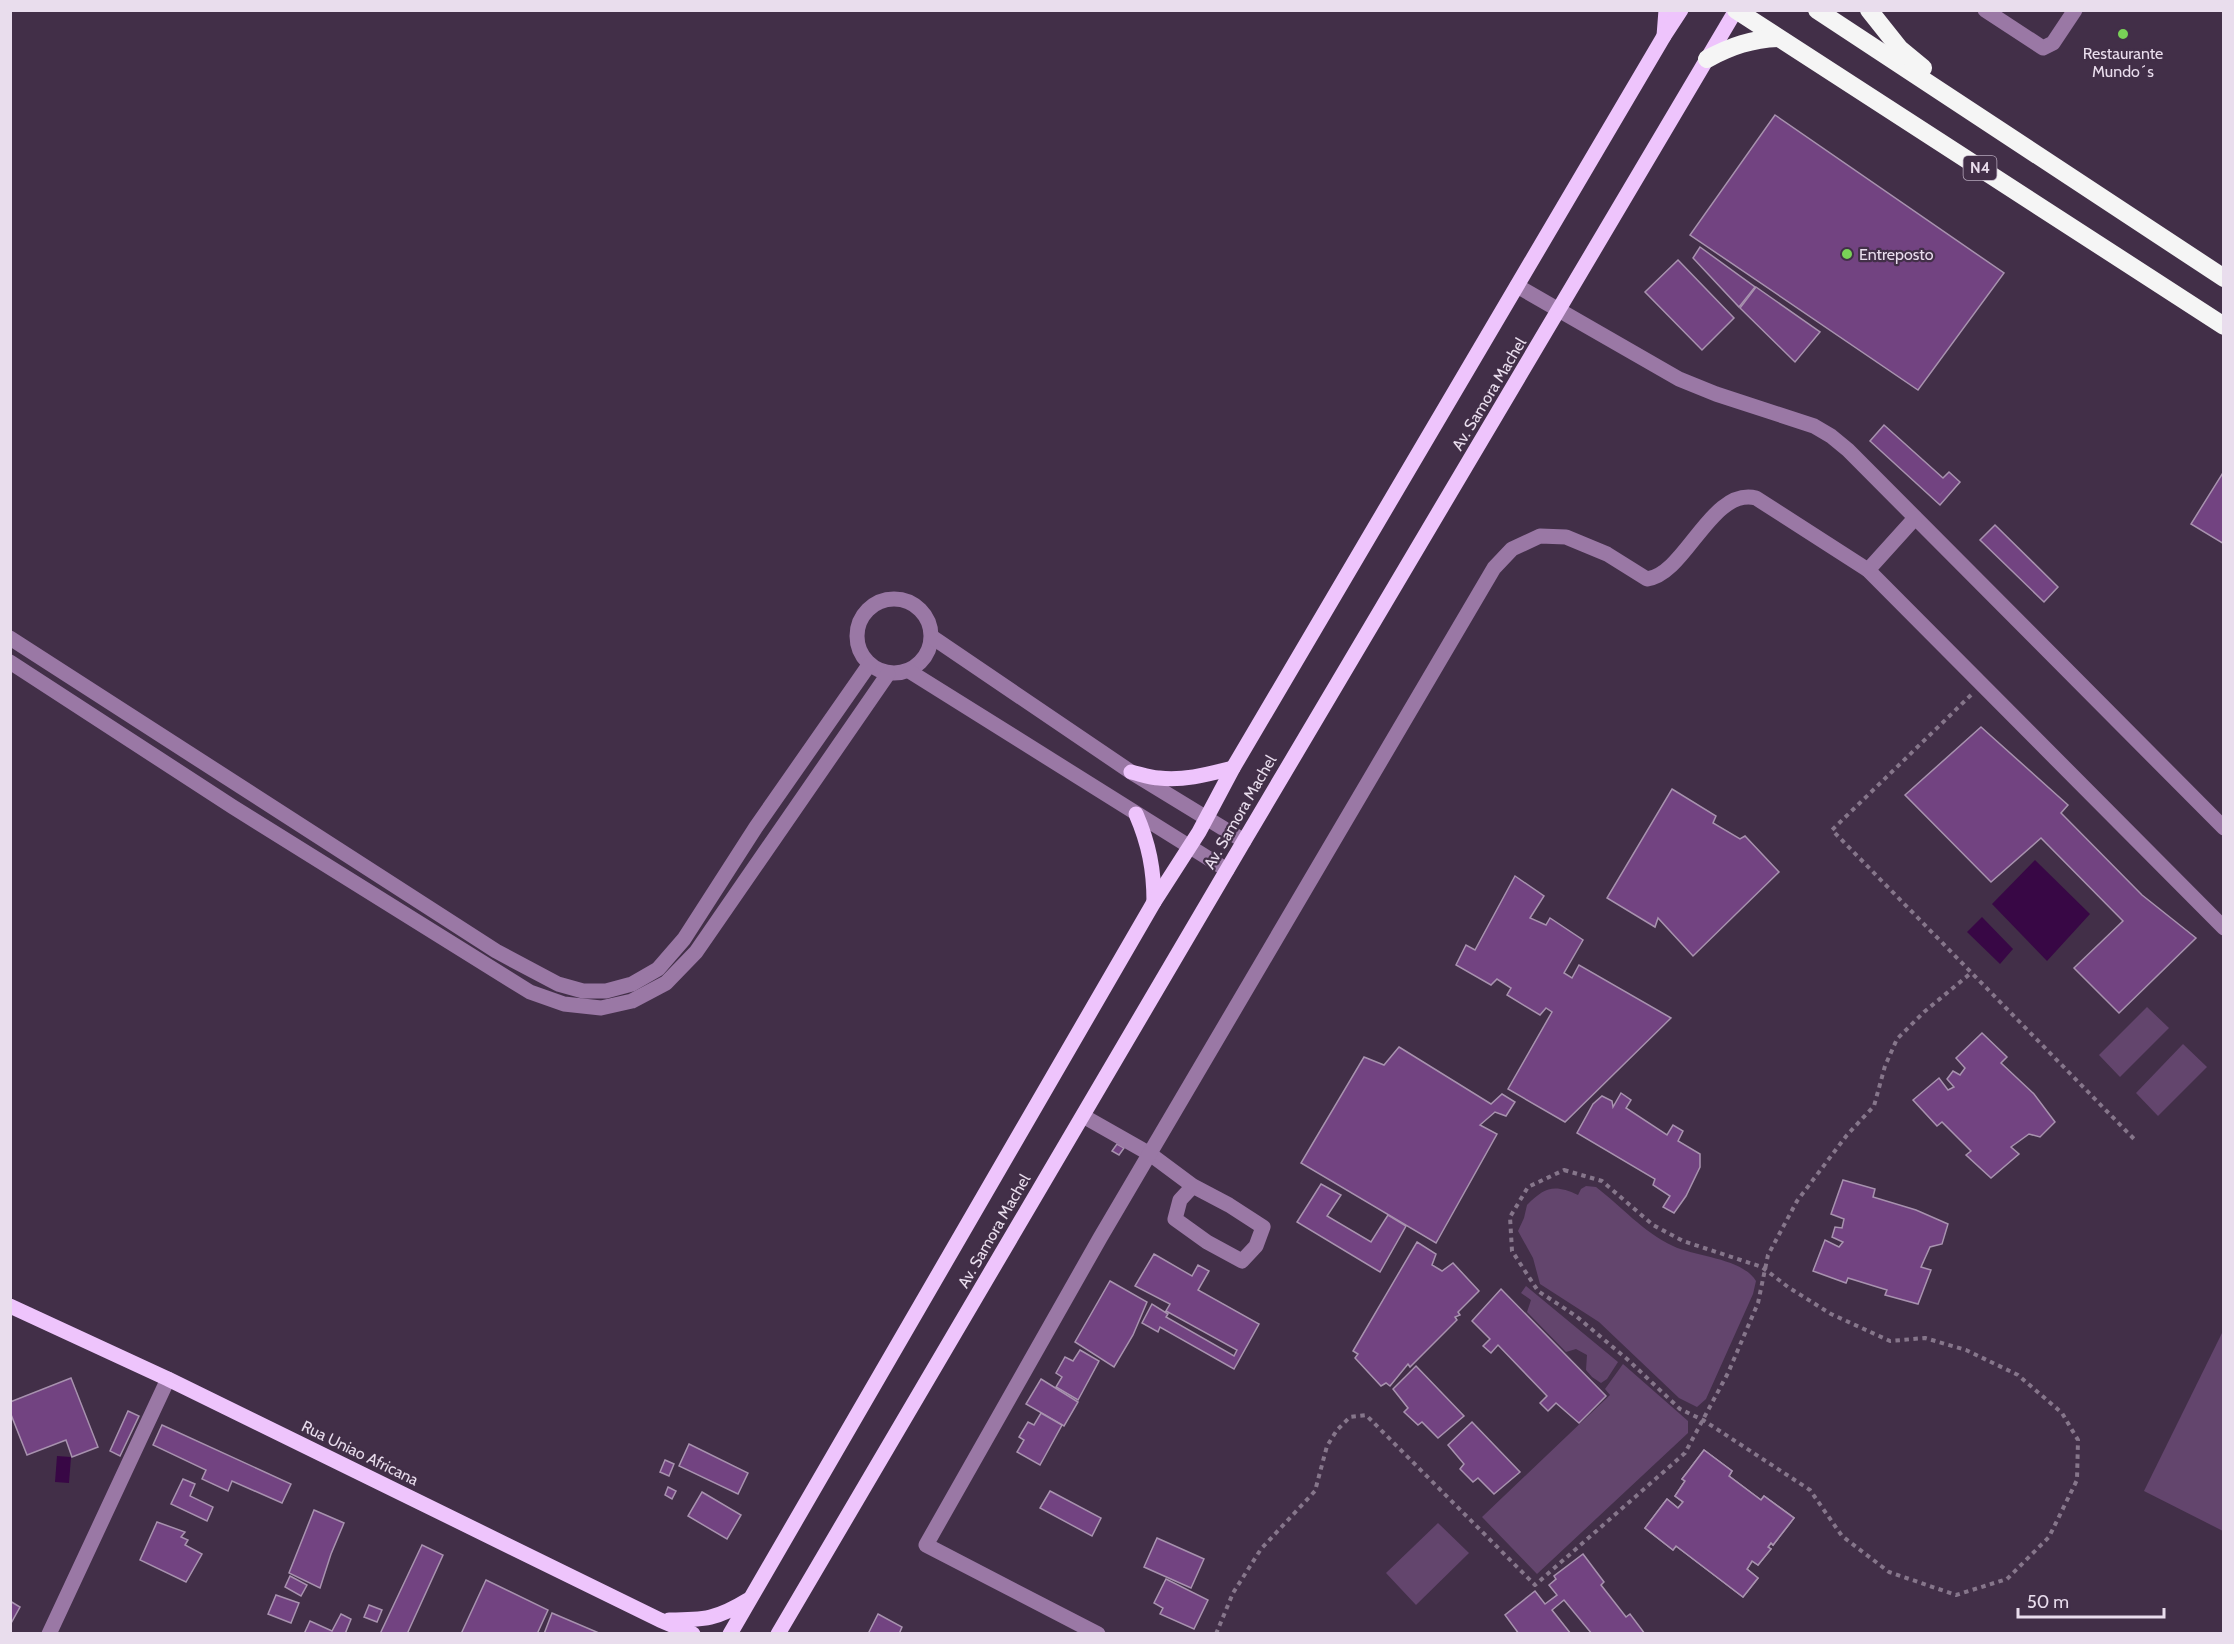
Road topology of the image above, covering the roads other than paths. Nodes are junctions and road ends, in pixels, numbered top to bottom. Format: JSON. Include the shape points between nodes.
{"nodes":[{"id":1,"x":1666,"y":10,"type":"edge"},
{"id":2,"x":1681,"y":10,"type":"edge"},
{"id":3,"x":1736,"y":10,"type":"edge"},
{"id":4,"x":1817,"y":10,"type":"edge"},
{"id":5,"x":1869,"y":10,"type":"edge"},
{"id":6,"x":1985,"y":10,"type":"edge"},
{"id":7,"x":2075,"y":10,"type":"edge"},
{"id":8,"x":2002,"y":15,"type":"edge"},
{"id":9,"x":1664,"y":36,"type":"junction"},
{"id":10,"x":1778,"y":38,"type":"junction"},
{"id":11,"x":1707,"y":59,"type":"junction"},
{"id":12,"x":1997,"y":128,"type":"junction"},
{"id":13,"x":2223,"y":278,"type":"edge"},
{"id":14,"x":1517,"y":286,"type":"junction"},
{"id":15,"x":1560,"y":310,"type":"junction"},
{"id":16,"x":2223,"y":326,"type":"edge"},
{"id":17,"x":1915,"y":518,"type":"junction"},
{"id":18,"x":1868,"y":570,"type":"junction"},
{"id":19,"x":932,"y":637,"type":"junction"},
{"id":20,"x":10,"y":638,"type":"edge"},
{"id":21,"x":10,"y":662,"type":"edge"},
{"id":22,"x":869,"y":665,"type":"junction"},
{"id":23,"x":909,"y":671,"type":"junction"},
{"id":24,"x":888,"y":674,"type":"junction"},
{"id":25,"x":1233,"y":768,"type":"junction"},
{"id":26,"x":1131,"y":772,"type":"junction"},
{"id":27,"x":1136,"y":814,"type":"junction"},
{"id":28,"x":1207,"y":817,"type":"junction"},
{"id":29,"x":2223,"y":828,"type":"edge"},
{"id":30,"x":1244,"y":841,"type":"junction"},
{"id":31,"x":1191,"y":845,"type":"junction"},
{"id":32,"x":1227,"y":870,"type":"junction"},
{"id":33,"x":1154,"y":902,"type":"junction"},
{"id":34,"x":2223,"y":928,"type":"edge"},
{"id":35,"x":1083,"y":1116,"type":"junction"},
{"id":36,"x":1150,"y":1154,"type":"junction"},
{"id":37,"x":1193,"y":1186,"type":"junction"},
{"id":38,"x":10,"y":1306,"type":"edge"},
{"id":39,"x":168,"y":1379,"type":"junction"},
{"id":40,"x":751,"y":1599,"type":"junction"},
{"id":41,"x":788,"y":1616,"type":"junction"},
{"id":42,"x":660,"y":1620,"type":"junction"},
{"id":43,"x":49,"y":1634,"type":"edge"},
{"id":44,"x":693,"y":1634,"type":"edge"},
{"id":45,"x":730,"y":1634,"type":"edge"},
{"id":46,"x":778,"y":1634,"type":"edge"},
{"id":47,"x":789,"y":1634,"type":"edge"},
{"id":48,"x":1098,"y":1634,"type":"edge"}],
"edges":[{"from":1,"to":9,"type":"main road"},
{"from":2,"to":9,"type":"main road","name":"Av. Samora Machel"},
{"from":3,"to":10,"type":"highway","number":"N4"},
{"from":3,"to":11,"type":"main road","name":"Av. Samora Machel"},
{"from":4,"to":12,"type":"highway","number":"N4"},
{"from":5,"to":12,"type":"highway","via":[[1900,49]]},
{"from":6,"to":8,"type":"street"},
{"from":7,"to":8,"type":"street","via":[[2053,43],[2043,48]]},
{"from":9,"to":14,"type":"main road","name":"Av. Samora Machel"},
{"from":10,"to":11,"type":"highway","via":[[1742,43]]},
{"from":10,"to":16,"type":"highway","number":"N4"},
{"from":11,"to":15,"type":"main road","name":"Av. Samora Machel"},
{"from":12,"to":13,"type":"highway","number":"N4"},
{"from":14,"to":15,"type":"street"},
{"from":14,"to":25,"type":"main road","name":"Av. Samora Machel"},
{"from":15,"to":17,"type":"street","via":[[1679,379],[1823,431],[1848,450]]},
{"from":15,"to":30,"type":"main road","name":"Av. Samora Machel"},
{"from":17,"to":18,"type":"street"},
{"from":17,"to":29,"type":"street"},
{"from":18,"to":34,"type":"street"},
{"from":18,"to":36,"type":"street","via":[[1782,513],[1747,496],[1725,503],[1675,560],[1652,578],[1647,579],[1607,554],[1566,537],[1540,536],[1512,549],[1494,568]]},
{"from":19,"to":22,"type":"street","via":[[926,616],[910,602],[888,599],[879,603],[869,608],[857,625],[857,647]]},
{"from":19,"to":23,"type":"street","via":[[926,657]]},
{"from":19,"to":26,"type":"street"},
{"from":20,"to":22,"type":"street","via":[[496,951],[558,984],[583,991],[606,991],[632,984],[658,969],[684,939],[756,827]]},
{"from":21,"to":24,"type":"street","via":[[530,992],[564,1004],[601,1008],[632,1001],[666,983],[696,952]]},
{"from":22,"to":24,"type":"street"},
{"from":23,"to":24,"type":"street"},
{"from":23,"to":27,"type":"street"},
{"from":25,"to":26,"type":"main road","via":[[1179,778]]},
{"from":25,"to":28,"type":"main road","name":"Av. Samora Machel"},
{"from":26,"to":28,"type":"street"},
{"from":27,"to":31,"type":"street"},
{"from":27,"to":33,"type":"main road","via":[[1151,855]]},
{"from":28,"to":30,"type":"street"},
{"from":28,"to":31,"type":"main road","name":"Av. Samora Machel"},
{"from":30,"to":32,"type":"main road","name":"Av. Samora Machel"},
{"from":31,"to":32,"type":"street"},
{"from":31,"to":33,"type":"main road","name":"Av. Samora Machel"},
{"from":32,"to":35,"type":"main road","name":"Av. Samora Machel"},
{"from":33,"to":40,"type":"main road","name":"Av. Samora Machel"},
{"from":35,"to":36,"type":"street"},
{"from":35,"to":41,"type":"main road","name":"Av. Samora Machel"},
{"from":36,"to":37,"type":"street"},
{"from":36,"to":48,"type":"street","via":[[926,1545]]},
{"from":37,"to":37,"type":"street","via":[[1263,1227],[1256,1246],[1242,1261],[1175,1220],[1180,1200]]},
{"from":38,"to":39,"type":"main road","name":"Rua Uniao Africana"},
{"from":39,"to":42,"type":"main road","name":"Rua Uniao Africana"},
{"from":39,"to":43,"type":"street"},
{"from":40,"to":42,"type":"main road","via":[[725,1614],[701,1620]]},
{"from":40,"to":45,"type":"main road","name":"Av. Samora Machel"},
{"from":41,"to":46,"type":"main road","name":"Av. Samora Machel"},
{"from":41,"to":47,"type":"main road"},
{"from":42,"to":44,"type":"main road","name":"Rua Uniao Africana"}]}
